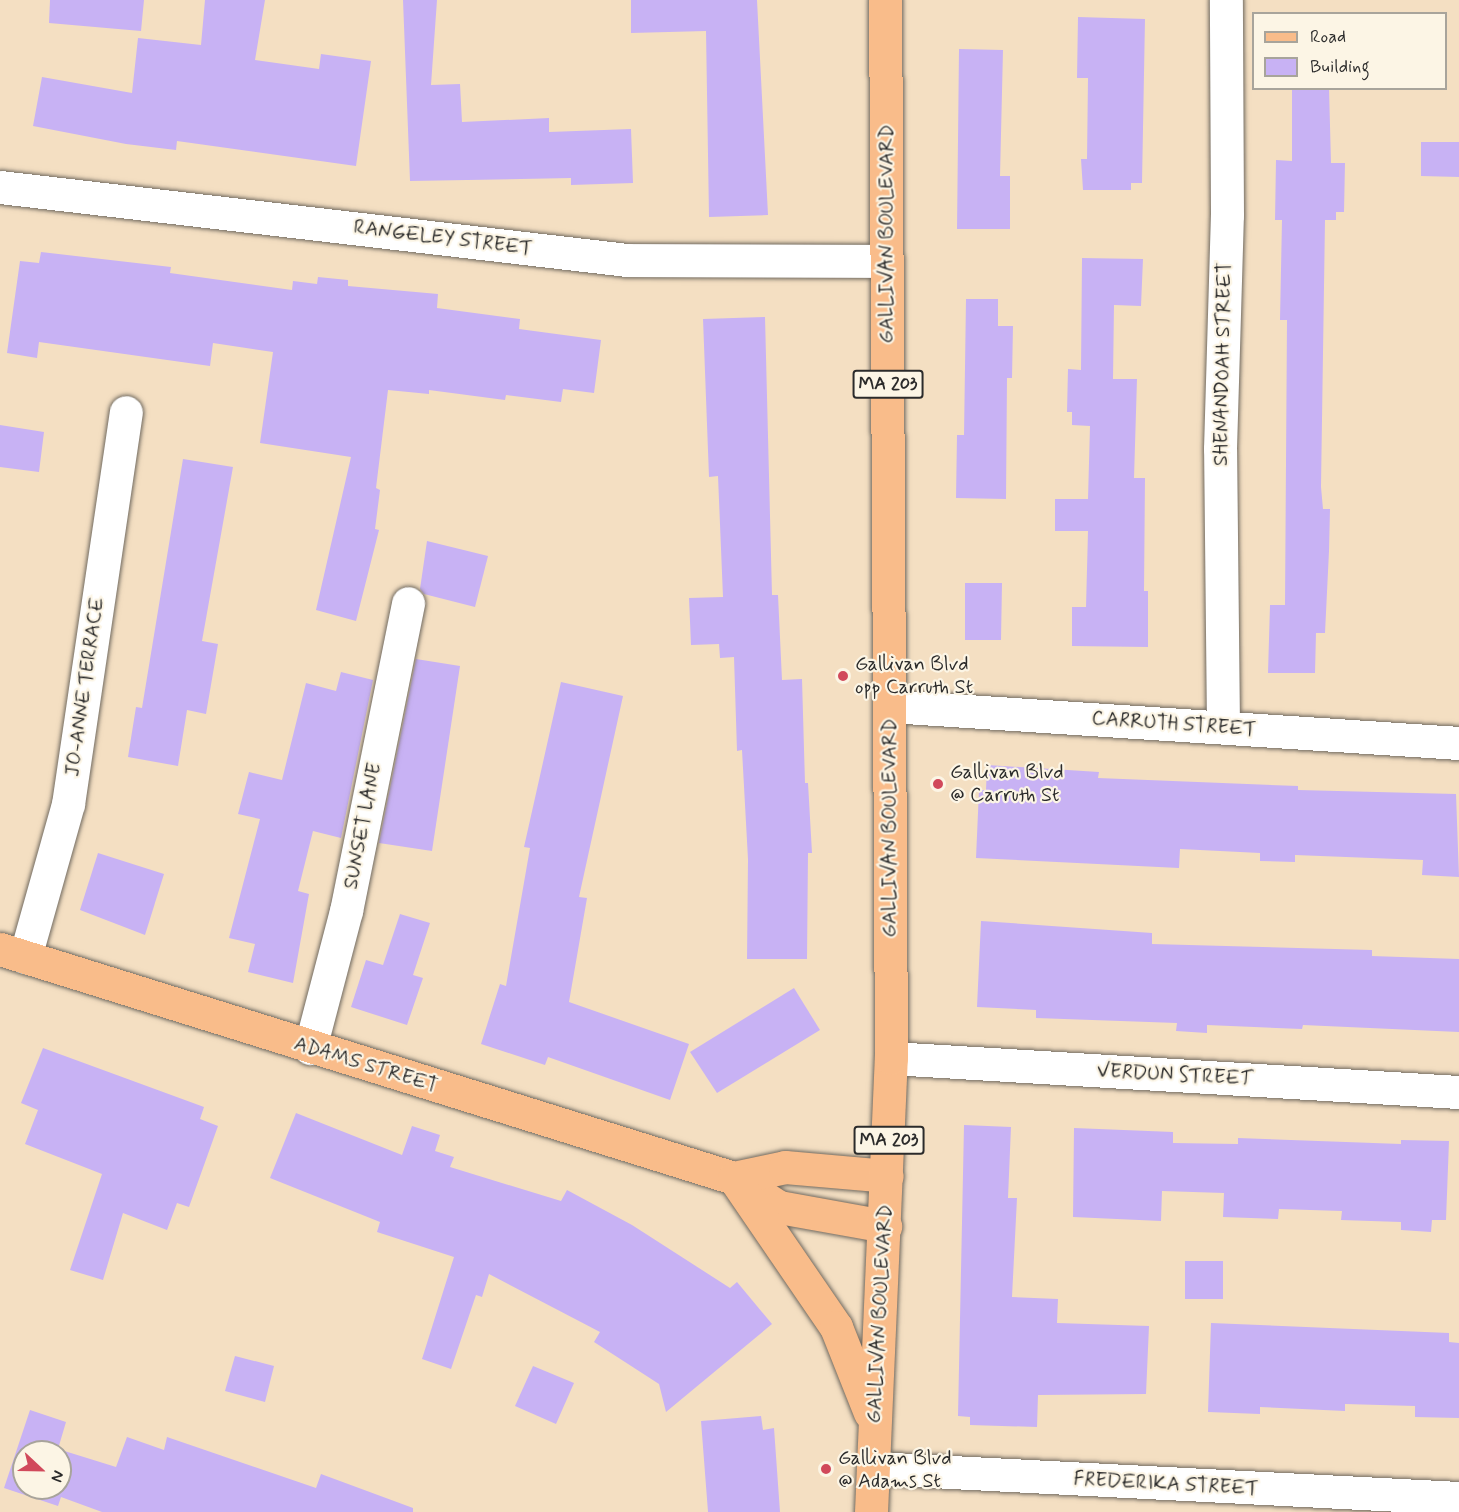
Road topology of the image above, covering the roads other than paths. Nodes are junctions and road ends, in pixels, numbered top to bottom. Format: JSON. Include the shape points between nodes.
{"nodes":[{"id":1,"x":885,"y":0,"type":"edge"},
{"id":2,"x":1226,"y":0,"type":"edge"},
{"id":3,"x":0,"y":187,"type":"edge"},
{"id":4,"x":887,"y":261,"type":"junction"},
{"id":5,"x":126,"y":412,"type":"dead end"},
{"id":6,"x":408,"y":603,"type":"dead end"},
{"id":7,"x":890,"y":706,"type":"junction"},
{"id":8,"x":1223,"y":727,"type":"junction"},
{"id":9,"x":1459,"y":743,"type":"edge"},
{"id":10,"x":13,"y":953,"type":"edge"},
{"id":11,"x":310,"y":1048,"type":"junction"},
{"id":12,"x":891,"y":1058,"type":"junction"},
{"id":13,"x":1459,"y":1092,"type":"edge"},
{"id":14,"x":887,"y":1176,"type":"junction"},
{"id":15,"x":734,"y":1178,"type":"junction"},
{"id":16,"x":885,"y":1226,"type":"junction"},
{"id":17,"x":875,"y":1425,"type":"junction"},
{"id":18,"x":873,"y":1468,"type":"junction"},
{"id":19,"x":1459,"y":1498,"type":"edge"},
{"id":20,"x":1306,"y":1502,"type":"edge"},
{"id":21,"x":871,"y":1512,"type":"edge"}],
"edges":[{"from":1,"to":4,"type":"main road","name":"GALLIVAN BOULEVARD","number":"MA 203"},
{"from":2,"to":8,"type":"street","name":"SHENANDOAH STREET","via":[[1227,215],[1220,449]]},
{"from":3,"to":4,"type":"street","name":"RANGELEY STREET","via":[[647,262]]},
{"from":4,"to":7,"type":"main road","name":"GALLIVAN BOULEVARD","number":"MA 203"},
{"from":5,"to":10,"type":"street","name":"JO-ANNE TERRACE","via":[[68,804]]},
{"from":6,"to":11,"type":"street","name":"SUNSET LANE","via":[[346,911]]},
{"from":7,"to":8,"type":"street","name":"CARRUTH STREET"},
{"from":7,"to":12,"type":"main road","name":"GALLIVAN BOULEVARD","number":"MA 203"},
{"from":8,"to":9,"type":"street","name":"CARRUTH STREET"},
{"from":10,"to":11,"type":"main road","name":"ADAMS STREET"},
{"from":11,"to":15,"type":"main road","name":"ADAMS STREET"},
{"from":12,"to":13,"type":"street","name":"VERDUN STREET"},
{"from":12,"to":14,"type":"main road","name":"GALLIVAN BOULEVARD","number":"MA 203"},
{"from":14,"to":15,"type":"main road","name":"ADAMS STREET","via":[[785,1167]]},
{"from":14,"to":16,"type":"main road","name":"GALLIVAN BOULEVARD","number":"MA 203"},
{"from":15,"to":16,"type":"main road","name":"ADAMS STREET","via":[[779,1207]]},
{"from":15,"to":17,"type":"main road","via":[[836,1327]]},
{"from":16,"to":17,"type":"main road","name":"GALLIVAN BOULEVARD","number":"MA 203"},
{"from":17,"to":18,"type":"main road","name":"GALLIVAN BOULEVARD","number":"MA 203"},
{"from":18,"to":20,"type":"street","name":"FREDERIKA STREET"},
{"from":18,"to":21,"type":"main road","name":"GALLIVAN BOULEVARD","number":"MA 203"},
{"from":19,"to":20,"type":"street","name":"FREDERIKA STREET"}]}
